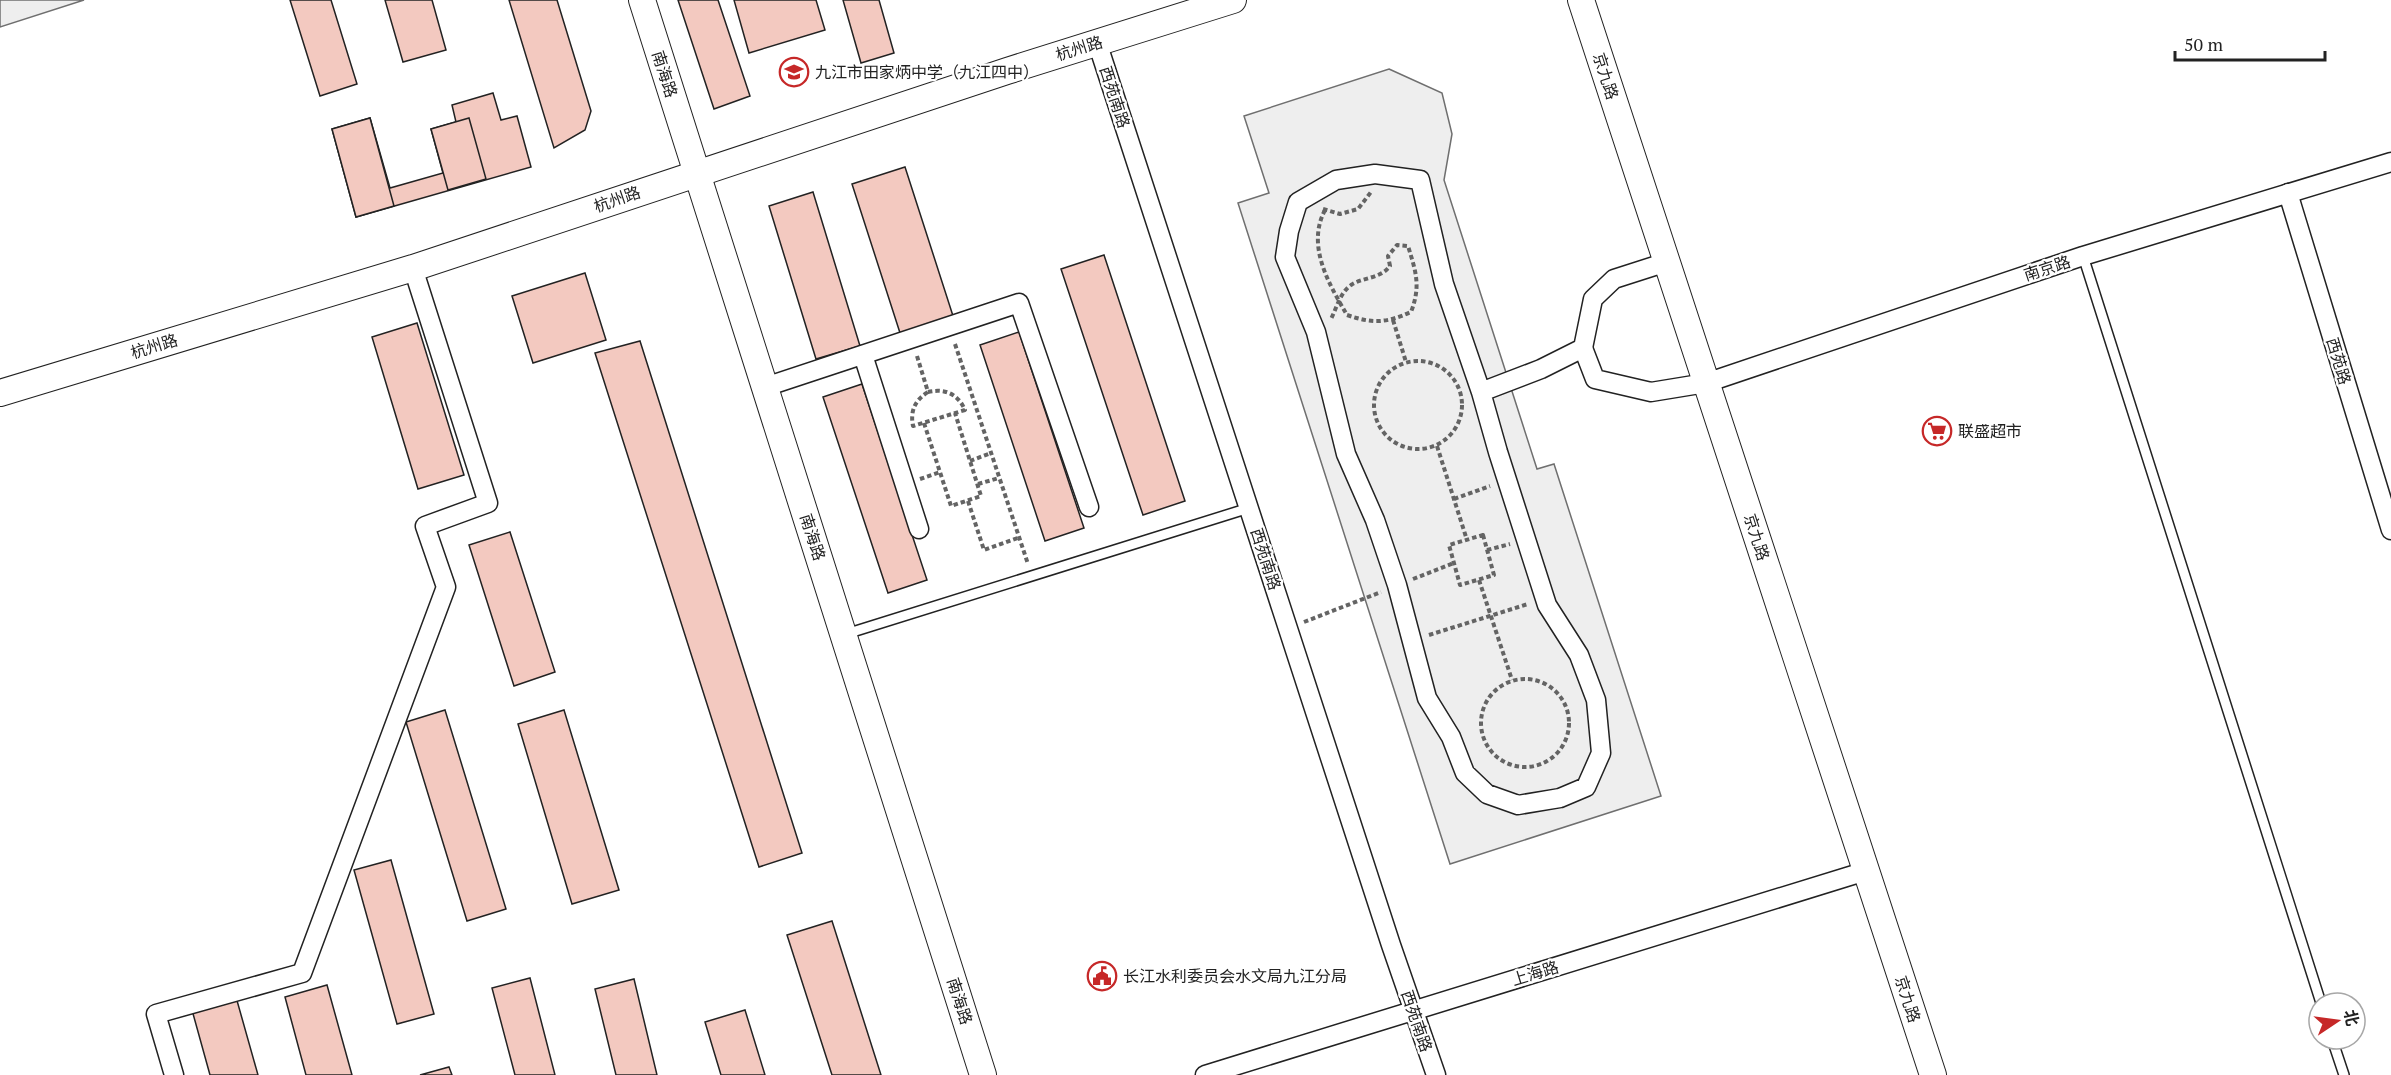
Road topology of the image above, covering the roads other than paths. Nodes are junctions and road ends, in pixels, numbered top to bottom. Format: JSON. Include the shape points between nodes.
{"nodes":[{"id":1,"x":642,"y":0,"type":"edge"},
{"id":2,"x":1233,"y":0,"type":"edge"},
{"id":3,"x":1581,"y":0,"type":"edge"},
{"id":4,"x":1097,"y":42,"type":"junction"},
{"id":5,"x":2391,"y":162,"type":"edge"},
{"id":6,"x":697,"y":173,"type":"junction"},
{"id":7,"x":2288,"y":193,"type":"junction"},
{"id":8,"x":2083,"y":256,"type":"junction"},
{"id":9,"x":1667,"y":262,"type":"junction"},
{"id":10,"x":413,"y":268,"type":"junction"},
{"id":11,"x":1582,"y":348,"type":"junction"},
{"id":12,"x":863,"y":355,"type":"junction"},
{"id":13,"x":1707,"y":383,"type":"junction"},
{"id":14,"x":765,"y":387,"type":"junction"},
{"id":15,"x":1481,"y":392,"type":"junction"},
{"id":16,"x":0,"y":393,"type":"edge"},
{"id":17,"x":1089,"y":507,"type":"dead end"},
{"id":18,"x":1249,"y":508,"type":"junction"},
{"id":19,"x":919,"y":529,"type":"dead end"},
{"id":20,"x":2391,"y":530,"type":"edge"},
{"id":21,"x":844,"y":635,"type":"junction"},
{"id":22,"x":1866,"y":872,"type":"junction"},
{"id":23,"x":2317,"y":991,"type":"edge"},
{"id":24,"x":1414,"y":1011,"type":"junction"},
{"id":25,"x":2336,"y":1051,"type":"edge"},
{"id":26,"x":174,"y":1075,"type":"edge"},
{"id":27,"x":984,"y":1075,"type":"edge"},
{"id":28,"x":1205,"y":1075,"type":"edge"},
{"id":29,"x":1436,"y":1075,"type":"edge"},
{"id":30,"x":1933,"y":1075,"type":"edge"},
{"id":31,"x":2344,"y":1075,"type":"edge"}],
"edges":[{"from":1,"to":6,"type":"main road","name":"南海路"},
{"from":2,"to":4,"type":"main road","name":"杭州路"},
{"from":3,"to":9,"type":"main road","name":"京九路"},
{"from":4,"to":6,"type":"main road","name":"杭州路"},
{"from":4,"to":18,"type":"street","name":"西苑南路"},
{"from":5,"to":7,"type":"street","name":"南京路"},
{"from":6,"to":10,"type":"main road","name":"杭州路"},
{"from":6,"to":14,"type":"main road","name":"南海路"},
{"from":7,"to":8,"type":"street","name":"南京路"},
{"from":7,"to":20,"type":"street","name":"西苑路"},
{"from":8,"to":13,"type":"street","name":"南京路"},
{"from":8,"to":23,"type":"lane"},
{"from":9,"to":11,"type":"street","via":[[1614,279],[1593,299]]},
{"from":9,"to":13,"type":"main road","name":"京九路"},
{"from":10,"to":16,"type":"main road","name":"杭州路"},
{"from":10,"to":26,"type":"street","via":[[488,503],[425,526],[446,587],[302,973],[156,1014]]},
{"from":11,"to":13,"type":"street","name":"南京路","via":[[1595,379],[1651,393]]},
{"from":11,"to":15,"type":"street"},
{"from":12,"to":14,"type":"street"},
{"from":12,"to":17,"type":"street","via":[[1019,303]]},
{"from":12,"to":19,"type":"street"},
{"from":13,"to":22,"type":"main road","name":"京九路"},
{"from":14,"to":21,"type":"main road","name":"南海路"},
{"from":15,"to":15,"type":"street","via":[[1444,284],[1420,180],[1375,174],[1336,180],[1299,202],[1285,257],[1316,332],[1346,454],[1375,520],[1397,585],[1427,698],[1451,737],[1465,773],[1487,794],[1518,805],[1560,798],[1586,787],[1600,753],[1596,700],[1579,655],[1547,605]]},
{"from":18,"to":21,"type":"lane"},
{"from":18,"to":24,"type":"street","name":"西苑南路"},
{"from":21,"to":27,"type":"main road","name":"南海路"},
{"from":22,"to":24,"type":"street","name":"上海路"},
{"from":22,"to":30,"type":"main road","name":"京九路"},
{"from":24,"to":28,"type":"street","name":"上海路"},
{"from":24,"to":29,"type":"street","name":"西苑南路"},
{"from":25,"to":31,"type":"lane"}]}
